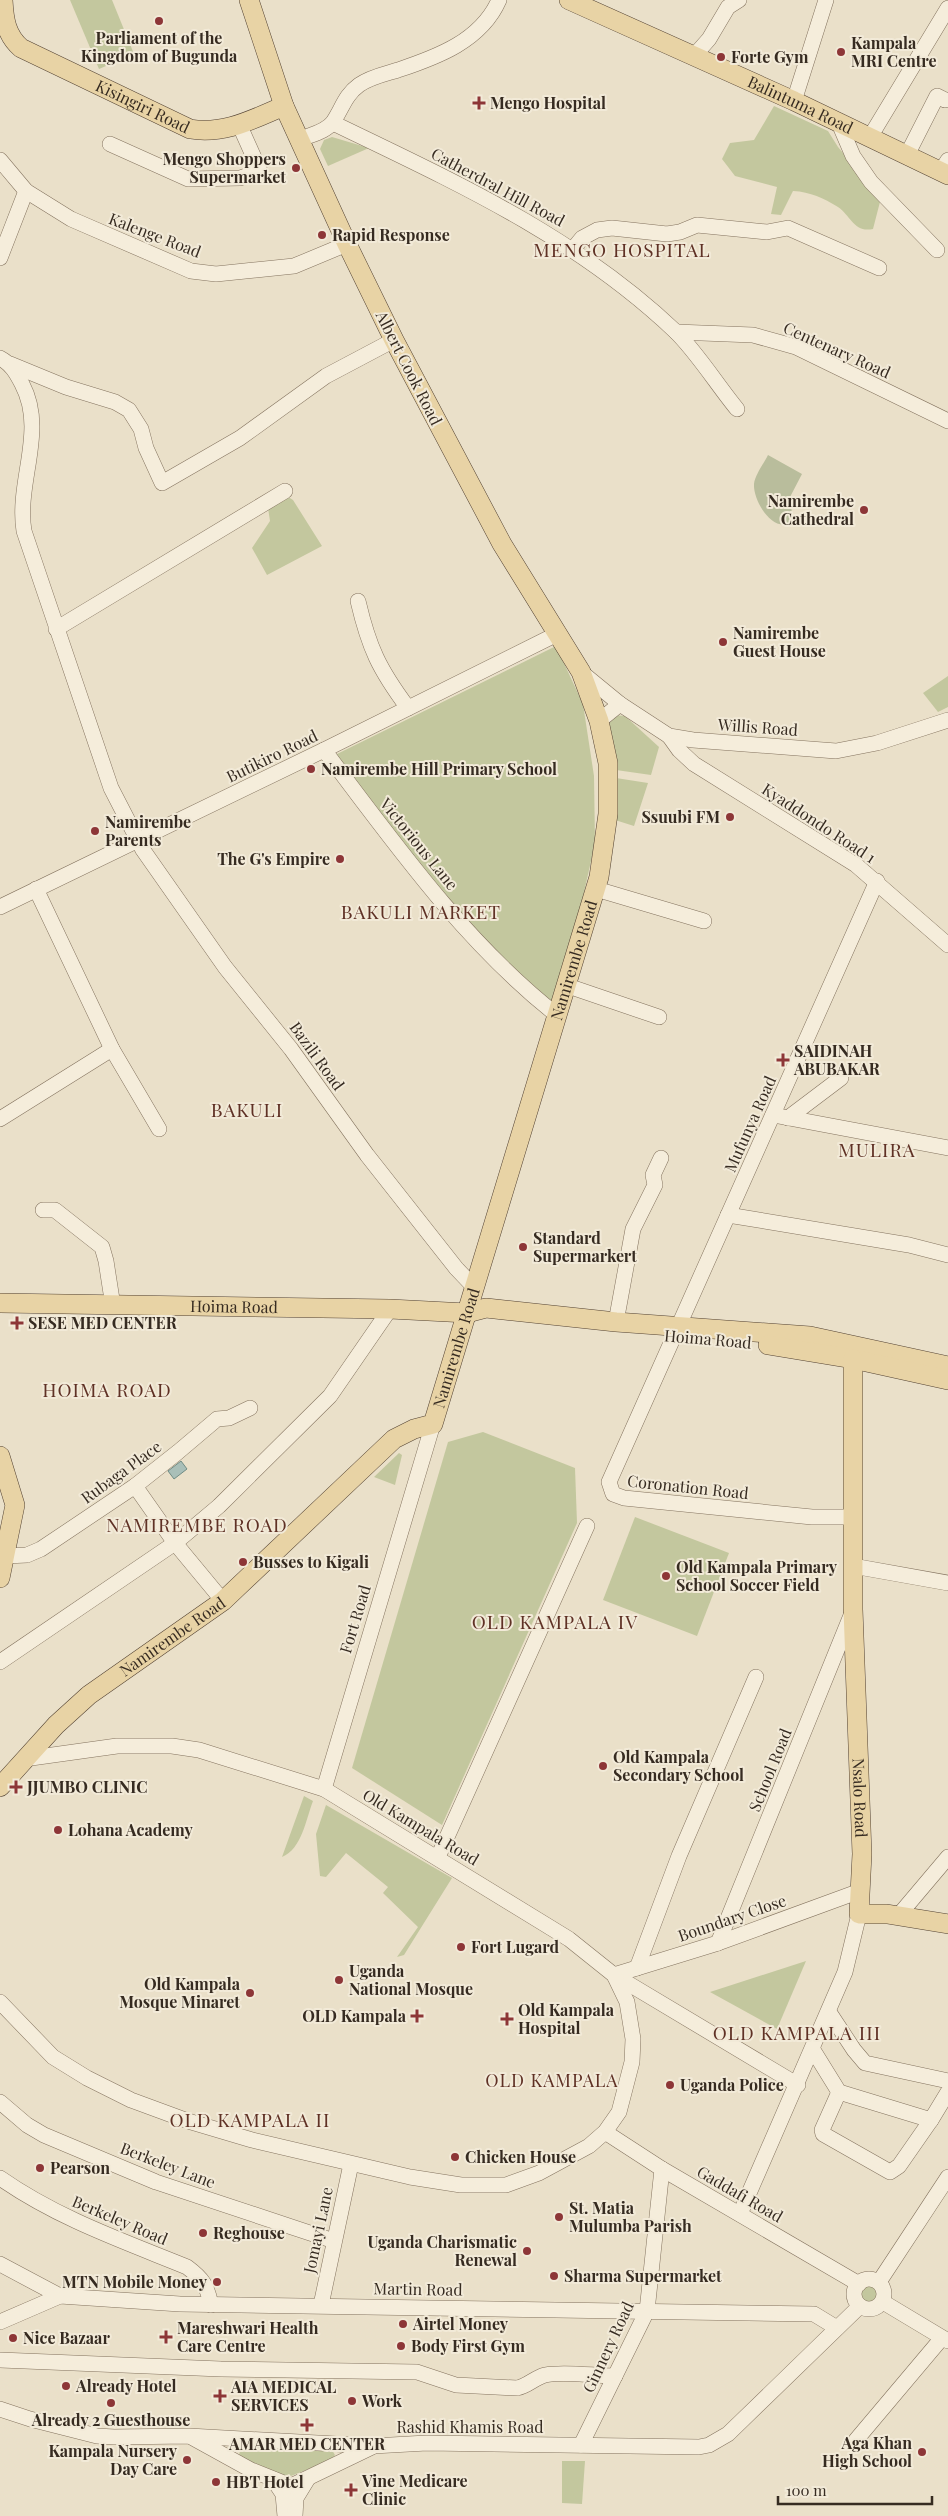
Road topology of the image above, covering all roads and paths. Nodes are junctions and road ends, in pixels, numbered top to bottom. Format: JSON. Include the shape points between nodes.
{"nodes":[{"id":1,"x":3,"y":0,"type":"edge"},
{"id":2,"x":249,"y":0,"type":"edge"},
{"id":3,"x":499,"y":0,"type":"edge"},
{"id":4,"x":569,"y":0,"type":"edge"},
{"id":5,"x":740,"y":0,"type":"edge"},
{"id":6,"x":826,"y":0,"type":"edge"},
{"id":7,"x":948,"y":8,"type":"edge"},
{"id":8,"x":5,"y":37,"type":"edge"},
{"id":9,"x":694,"y":56,"type":"junction"},
{"id":10,"x":945,"y":100,"type":"dead end"},
{"id":11,"x":794,"y":101,"type":"junction"},
{"id":12,"x":284,"y":106,"type":"junction"},
{"id":13,"x":838,"y":122,"type":"junction"},
{"id":14,"x":333,"y":123,"type":"junction"},
{"id":15,"x":239,"y":124,"type":"junction"},
{"id":16,"x":870,"y":137,"type":"junction"},
{"id":17,"x":299,"y":140,"type":"junction"},
{"id":18,"x":110,"y":144,"type":"dead end"},
{"id":19,"x":907,"y":155,"type":"junction"},
{"id":20,"x":0,"y":160,"type":"edge"},
{"id":21,"x":946,"y":169,"type":"edge"},
{"id":22,"x":26,"y":191,"type":"junction"},
{"id":23,"x":347,"y":244,"type":"junction"},
{"id":24,"x":573,"y":249,"type":"junction"},
{"id":25,"x":937,"y":250,"type":"dead end"},
{"id":26,"x":0,"y":258,"type":"edge"},
{"id":27,"x":879,"y":268,"type":"dead end"},
{"id":28,"x":676,"y":332,"type":"junction"},
{"id":29,"x":394,"y":340,"type":"junction"},
{"id":30,"x":5,"y":361,"type":"edge"},
{"id":31,"x":737,"y":409,"type":"dead end"},
{"id":32,"x":948,"y":421,"type":"edge"},
{"id":33,"x":284,"y":491,"type":"dead end"},
{"id":34,"x":358,"y":601,"type":"dead end"},
{"id":35,"x":56,"y":629,"type":"junction"},
{"id":36,"x":557,"y":634,"type":"junction"},
{"id":37,"x":581,"y":672,"type":"junction"},
{"id":38,"x":620,"y":704,"type":"junction"},
{"id":39,"x":408,"y":708,"type":"junction"},
{"id":40,"x":948,"y":720,"type":"edge"},
{"id":41,"x":599,"y":721,"type":"junction"},
{"id":42,"x":669,"y":736,"type":"junction"},
{"id":43,"x":324,"y":750,"type":"junction"},
{"id":44,"x":138,"y":840,"type":"junction"},
{"id":45,"x":877,"y":882,"type":"junction"},
{"id":46,"x":36,"y":889,"type":"junction"},
{"id":47,"x":596,"y":889,"type":"junction"},
{"id":48,"x":0,"y":907,"type":"edge"},
{"id":49,"x":704,"y":921,"type":"dead end"},
{"id":50,"x":948,"y":945,"type":"edge"},
{"id":51,"x":568,"y":986,"type":"junction"},
{"id":52,"x":558,"y":1016,"type":"junction"},
{"id":53,"x":659,"y":1017,"type":"dead end"},
{"id":54,"x":112,"y":1049,"type":"junction"},
{"id":55,"x":841,"y":1078,"type":"dead end"},
{"id":56,"x":781,"y":1116,"type":"junction"},
{"id":57,"x":0,"y":1119,"type":"edge"},
{"id":58,"x":159,"y":1129,"type":"dead end"},
{"id":59,"x":948,"y":1148,"type":"edge"},
{"id":60,"x":661,"y":1158,"type":"dead end"},
{"id":61,"x":43,"y":1210,"type":"dead end"},
{"id":62,"x":728,"y":1215,"type":"junction"},
{"id":63,"x":948,"y":1255,"type":"edge"},
{"id":64,"x":475,"y":1288,"type":"junction"},
{"id":65,"x":0,"y":1303,"type":"edge"},
{"id":66,"x":113,"y":1306,"type":"junction"},
{"id":67,"x":390,"y":1310,"type":"junction"},
{"id":68,"x":467,"y":1313,"type":"junction"},
{"id":69,"x":616,"y":1322,"type":"junction"},
{"id":70,"x":677,"y":1331,"type":"junction"},
{"id":71,"x":853,"y":1359,"type":"junction"},
{"id":72,"x":948,"y":1366,"type":"edge"},
{"id":73,"x":948,"y":1380,"type":"edge"},
{"id":74,"x":250,"y":1408,"type":"dead end"},
{"id":75,"x":433,"y":1424,"type":"junction"},
{"id":76,"x":414,"y":1429,"type":"junction"},
{"id":77,"x":0,"y":1456,"type":"edge"},
{"id":78,"x":422,"y":1460,"type":"junction"},
{"id":79,"x":135,"y":1486,"type":"junction"},
{"id":80,"x":853,"y":1517,"type":"junction"},
{"id":81,"x":587,"y":1526,"type":"dead end"},
{"id":82,"x":176,"y":1543,"type":"junction"},
{"id":83,"x":6,"y":1556,"type":"junction"},
{"id":84,"x":853,"y":1566,"type":"junction"},
{"id":85,"x":0,"y":1578,"type":"edge"},
{"id":86,"x":948,"y":1583,"type":"edge"},
{"id":87,"x":223,"y":1601,"type":"junction"},
{"id":88,"x":853,"y":1609,"type":"junction"},
{"id":89,"x":0,"y":1662,"type":"edge"},
{"id":90,"x":756,"y":1677,"type":"dead end"},
{"id":91,"x":24,"y":1759,"type":"junction"},
{"id":92,"x":0,"y":1787,"type":"edge"},
{"id":93,"x":324,"y":1789,"type":"junction"},
{"id":94,"x":438,"y":1857,"type":"junction"},
{"id":95,"x":946,"y":1863,"type":"edge"},
{"id":96,"x":860,"y":1891,"type":"junction"},
{"id":97,"x":859,"y":1914,"type":"junction"},
{"id":98,"x":899,"y":1915,"type":"junction"},
{"id":99,"x":948,"y":1924,"type":"edge"},
{"id":100,"x":718,"y":1943,"type":"junction"},
{"id":101,"x":637,"y":1968,"type":"junction"},
{"id":102,"x":614,"y":1975,"type":"junction"},
{"id":103,"x":0,"y":2002,"type":"edge"},
{"id":104,"x":829,"y":2012,"type":"junction"},
{"id":105,"x":813,"y":2050,"type":"junction"},
{"id":106,"x":948,"y":2081,"type":"edge"},
{"id":107,"x":798,"y":2085,"type":"junction"},
{"id":108,"x":839,"y":2092,"type":"junction"},
{"id":109,"x":948,"y":2092,"type":"edge"},
{"id":110,"x":0,"y":2102,"type":"edge"},
{"id":111,"x":931,"y":2120,"type":"junction"},
{"id":112,"x":605,"y":2132,"type":"junction"},
{"id":113,"x":351,"y":2164,"type":"junction"},
{"id":114,"x":662,"y":2169,"type":"junction"},
{"id":115,"x":948,"y":2177,"type":"edge"},
{"id":116,"x":0,"y":2178,"type":"edge"},
{"id":117,"x":740,"y":2214,"type":"junction"},
{"id":118,"x":334,"y":2242,"type":"junction"},
{"id":119,"x":0,"y":2264,"type":"edge"},
{"id":120,"x":879,"y":2282,"type":"junction"},
{"id":121,"x":858,"y":2284,"type":"junction"},
{"id":122,"x":60,"y":2296,"type":"junction"},
{"id":123,"x":883,"y":2302,"type":"junction"},
{"id":124,"x":211,"y":2305,"type":"junction"},
{"id":125,"x":321,"y":2305,"type":"junction"},
{"id":126,"x":860,"y":2306,"type":"junction"},
{"id":127,"x":647,"y":2311,"type":"junction"},
{"id":128,"x":0,"y":2322,"type":"edge"},
{"id":129,"x":838,"y":2328,"type":"junction"},
{"id":130,"x":945,"y":2340,"type":"edge"},
{"id":131,"x":0,"y":2360,"type":"edge"},
{"id":132,"x":615,"y":2376,"type":"junction"},
{"id":133,"x":0,"y":2409,"type":"edge"},
{"id":134,"x":189,"y":2436,"type":"junction"},
{"id":135,"x":856,"y":2440,"type":"dead end"},
{"id":136,"x":581,"y":2445,"type":"junction"},
{"id":137,"x":373,"y":2446,"type":"junction"},
{"id":138,"x":273,"y":2479,"type":"junction"},
{"id":139,"x":307,"y":2480,"type":"junction"},
{"id":140,"x":285,"y":2516,"type":"edge"},
{"id":141,"x":295,"y":2516,"type":"edge"}],
"edges":[{"from":1,"to":8,"type":"main road"},
{"from":2,"to":12,"type":"main road","name":"Albert Cook Road"},
{"from":3,"to":14,"type":"street","via":[[485,21],[452,48],[434,58],[360,84],[345,99]]},
{"from":4,"to":9,"type":"main road","name":"Balintuma Road"},
{"from":5,"to":9,"type":"street","via":[[728,7],[709,39]]},
{"from":6,"to":11,"type":"street"},
{"from":7,"to":16,"type":"street"},
{"from":8,"to":15,"type":"main road","name":"Kisingiri Road","via":[[30,54],[190,129],[206,132]]},
{"from":9,"to":11,"type":"main road","name":"Balintuma Road"},
{"from":10,"to":19,"type":"street","via":[[937,96]]},
{"from":11,"to":13,"type":"main road","name":"Balintuma Road"},
{"from":12,"to":15,"type":"main road","name":"Kisingiri Road"},
{"from":12,"to":17,"type":"main road","name":"Albert Cook Road"},
{"from":13,"to":16,"type":"main road","name":"Balintuma Road"},
{"from":13,"to":25,"type":"street","via":[[853,156],[871,182]]},
{"from":14,"to":17,"type":"street"},
{"from":14,"to":24,"type":"street","name":"Catherdral Hill Road","via":[[474,192]]},
{"from":15,"to":18,"type":"street","via":[[260,171],[240,178],[188,180]]},
{"from":16,"to":19,"type":"main road","name":"Balintuma Road"},
{"from":17,"to":23,"type":"main road","name":"Albert Cook Road"},
{"from":19,"to":21,"type":"main road","name":"Balintuma Road"},
{"from":20,"to":22,"type":"street","name":"Kalenge Road"},
{"from":22,"to":23,"type":"street","name":"Kalenge Road","via":[[86,226],[191,271],[216,274],[294,266]]},
{"from":22,"to":26,"type":"street"},
{"from":23,"to":29,"type":"main road","name":"Albert Cook Road"},
{"from":24,"to":27,"type":"street","via":[[582,238],[597,230],[612,228],[668,234],[697,225],[767,232],[788,228]]},
{"from":24,"to":28,"type":"street","name":"Catherdral Hill Road"},
{"from":28,"to":31,"type":"street","name":"Catherdral Hill Road"},
{"from":28,"to":32,"type":"street","name":"Centenary Road","via":[[752,335],[796,347]]},
{"from":29,"to":30,"type":"street","via":[[326,376],[240,438],[162,482],[141,429],[129,410]]},
{"from":29,"to":36,"type":"main road","name":"Albert Cook Road","via":[[502,544]]},
{"from":30,"to":35,"type":"street","name":"Bazili Road","via":[[26,393],[32,418],[23,524]]},
{"from":33,"to":35,"type":"street"},
{"from":34,"to":39,"type":"street","via":[[372,651]]},
{"from":35,"to":44,"type":"street","name":"Bazili Road","via":[[111,788]]},
{"from":36,"to":37,"type":"main road","name":"Albert Cook Road"},
{"from":36,"to":39,"type":"street","name":"Butikiro Road"},
{"from":37,"to":38,"type":"street","name":"Willis Road"},
{"from":37,"to":41,"type":"main road","name":"Albert Cook Road"},
{"from":38,"to":41,"type":"street"},
{"from":38,"to":42,"type":"street","name":"Willis Road"},
{"from":39,"to":43,"type":"street","name":"Butikiro Road"},
{"from":40,"to":42,"type":"street","name":"Willis Road","via":[[877,743],[836,751]]},
{"from":41,"to":47,"type":"main road","name":"Namirembe Road","via":[[608,763],[608,814]]},
{"from":42,"to":45,"type":"street","name":"Kyaddondo Road 1","via":[[694,764],[856,865]]},
{"from":43,"to":44,"type":"street","name":"Butikiro Road"},
{"from":43,"to":52,"type":"street","name":"Victorious Lane","via":[[468,932],[518,983]]},
{"from":44,"to":46,"type":"street","name":"Butikiro Road"},
{"from":44,"to":64,"type":"street","name":"Bazili Road","via":[[226,967],[291,1049],[367,1154]]},
{"from":45,"to":50,"type":"street","name":"Kyaddondo Road 1"},
{"from":45,"to":56,"type":"street","name":"Mufunya Road"},
{"from":46,"to":48,"type":"street","name":"Butikiro Road"},
{"from":46,"to":54,"type":"street"},
{"from":47,"to":49,"type":"street"},
{"from":47,"to":51,"type":"main road","name":"Namirembe Road"},
{"from":51,"to":52,"type":"main road","name":"Namirembe Road"},
{"from":51,"to":53,"type":"street"},
{"from":52,"to":64,"type":"main road","name":"Namirembe Road"},
{"from":54,"to":57,"type":"street"},
{"from":54,"to":58,"type":"street"},
{"from":55,"to":56,"type":"street"},
{"from":56,"to":59,"type":"street"},
{"from":56,"to":62,"type":"street","name":"Mufunya Road"},
{"from":60,"to":69,"type":"street","via":[[653,1176],[655,1185],[633,1229]]},
{"from":61,"to":66,"type":"street","via":[[55,1210],[102,1247]]},
{"from":62,"to":63,"type":"street","via":[[908,1245]]},
{"from":62,"to":70,"type":"street","name":"Mufunya Road"},
{"from":64,"to":68,"type":"main road","name":"Namirembe Road"},
{"from":65,"to":66,"type":"main road","name":"Hoima Road"},
{"from":66,"to":67,"type":"main road","name":"Hoima Road"},
{"from":67,"to":68,"type":"main road","name":"Hoima Road"},
{"from":67,"to":82,"type":"street","via":[[330,1396],[219,1506]]},
{"from":68,"to":69,"type":"main road","name":"Hoima Road","via":[[486,1308]]},
{"from":68,"to":70,"type":"main road","name":"Hoima Road","via":[[484,1321],[615,1333]]},
{"from":68,"to":75,"type":"main road","name":"Namirembe Road"},
{"from":69,"to":70,"type":"main road","name":"Hoima Road"},
{"from":70,"to":71,"type":"main road","name":"Hoima Road"},
{"from":70,"to":72,"type":"main road","name":"Hoima Road","via":[[810,1336]]},
{"from":70,"to":80,"type":"street","name":"Coronation Road","via":[[611,1476],[609,1482],[613,1494],[624,1498],[776,1514]]},
{"from":71,"to":73,"type":"main road","name":"Hoima Road"},
{"from":71,"to":80,"type":"main road","name":"Nsalo Road"},
{"from":74,"to":79,"type":"street","name":"Rubaga Place","via":[[229,1418],[217,1419]]},
{"from":75,"to":76,"type":"main road","name":"Namirembe Road"},
{"from":75,"to":78,"type":"street","name":"Fort Road"},
{"from":76,"to":78,"type":"street"},
{"from":76,"to":87,"type":"main road","name":"Namirembe Road","via":[[394,1439]]},
{"from":77,"to":83,"type":"main road","via":[[15,1505]]},
{"from":78,"to":93,"type":"street","name":"Fort Road"},
{"from":79,"to":82,"type":"street"},
{"from":79,"to":83,"type":"street","name":"Rubaga Place","via":[[42,1549],[27,1555]]},
{"from":80,"to":84,"type":"main road","name":"Nsalo Road"},
{"from":81,"to":94,"type":"street"},
{"from":82,"to":87,"type":"street"},
{"from":82,"to":89,"type":"street"},
{"from":83,"to":85,"type":"main road"},
{"from":84,"to":86,"type":"street"},
{"from":84,"to":88,"type":"main road","name":"Nsalo Road"},
{"from":87,"to":91,"type":"main road","name":"Namirembe Road","via":[[89,1695]]},
{"from":88,"to":96,"type":"main road","name":"Nsalo Road"},
{"from":88,"to":100,"type":"street","name":"School Road"},
{"from":90,"to":101,"type":"street","via":[[679,1856]]},
{"from":91,"to":92,"type":"main road","name":"Namirembe Road"},
{"from":91,"to":93,"type":"street","name":"Old Kampala Road","via":[[117,1746],[172,1746],[225,1758]]},
{"from":93,"to":94,"type":"street","name":"Old Kampala Road"},
{"from":94,"to":102,"type":"street","name":"Old Kampala Road","via":[[569,1939]]},
{"from":95,"to":98,"type":"street"},
{"from":96,"to":97,"type":"main road","name":"Nsalo Road"},
{"from":96,"to":100,"type":"street","name":"Boundary Close"},
{"from":97,"to":98,"type":"main road"},
{"from":97,"to":104,"type":"street","name":"Nsalo Road","via":[[845,1972]]},
{"from":98,"to":99,"type":"main road"},
{"from":100,"to":101,"type":"street","name":"Boundary Close"},
{"from":101,"to":102,"type":"street","name":"Boundary Close"},
{"from":102,"to":107,"type":"street"},
{"from":102,"to":112,"type":"street","name":"Old Kampala Road","via":[[627,2002],[633,2039],[632,2062],[619,2112]]},
{"from":103,"to":113,"type":"street","name":"Old Kampala Road","via":[[53,2057],[131,2100],[252,2140]]},
{"from":104,"to":105,"type":"street","name":"Nsalo Road"},
{"from":104,"to":106,"type":"street","via":[[865,2063]]},
{"from":105,"to":107,"type":"street","name":"Nsalo Road"},
{"from":105,"to":108,"type":"street"},
{"from":107,"to":117,"type":"street","name":"Nsalo Road"},
{"from":108,"to":111,"type":"street"},
{"from":108,"to":111,"type":"street","via":[[822,2134],[890,2172],[899,2166]]},
{"from":109,"to":111,"type":"street"},
{"from":110,"to":118,"type":"street","name":"Berkeley Lane","via":[[44,2135],[156,2182]]},
{"from":112,"to":113,"type":"street","name":"Old Kampala Road","via":[[589,2146],[561,2162],[506,2185],[461,2186]]},
{"from":112,"to":114,"type":"street","name":"Gaddafi Road"},
{"from":113,"to":118,"type":"street","name":"Jomayi Lane"},
{"from":114,"to":117,"type":"street","name":"Gaddafi Road"},
{"from":114,"to":127,"type":"street","name":"Ginnery Road"},
{"from":115,"to":120,"type":"street"},
{"from":116,"to":124,"type":"street","name":"Berkeley Road","via":[[88,2227],[187,2267],[208,2288]]},
{"from":117,"to":121,"type":"street","name":"Gaddafi Road"},
{"from":118,"to":125,"type":"street","name":"Jomayi Lane"},
{"from":119,"to":122,"type":"street"},
{"from":120,"to":121,"type":"street","via":[[868,2279]]},
{"from":120,"to":123,"type":"street","via":[[884,2289]]},
{"from":121,"to":126,"type":"street","via":[[854,2296]]},
{"from":122,"to":124,"type":"street","name":"Martin Road"},
{"from":122,"to":128,"type":"street","name":"Martin Road"},
{"from":123,"to":126,"type":"street","via":[[874,2309]]},
{"from":123,"to":130,"type":"street"},
{"from":124,"to":125,"type":"street","name":"Martin Road"},
{"from":125,"to":127,"type":"street","name":"Martin Road"},
{"from":126,"to":129,"type":"street","name":"Rashid Khamis Road"},
{"from":127,"to":129,"type":"street","name":"Martin Road","via":[[814,2314]]},
{"from":127,"to":132,"type":"street","name":"Ginnery Road"},
{"from":129,"to":136,"type":"street","name":"Rashid Khamis Road","via":[[728,2434],[709,2445]]},
{"from":130,"to":135,"type":"street"},
{"from":131,"to":132,"type":"street","via":[[221,2369],[416,2372],[456,2385],[517,2388],[551,2374]]},
{"from":132,"to":136,"type":"street","name":"Ginnery Road"},
{"from":133,"to":134,"type":"street","name":"Rashid Khamis Road","via":[[97,2436]]},
{"from":134,"to":137,"type":"street","name":"Rashid Khamis Road"},
{"from":134,"to":138,"type":"street"},
{"from":136,"to":137,"type":"street","name":"Rashid Khamis Road","via":[[427,2443]]},
{"from":137,"to":139,"type":"street"},
{"from":138,"to":139,"type":"street","via":[[291,2486]]},
{"from":138,"to":140,"type":"street","via":[[283,2494]]},
{"from":139,"to":141,"type":"street","via":[[296,2498]]}]}
